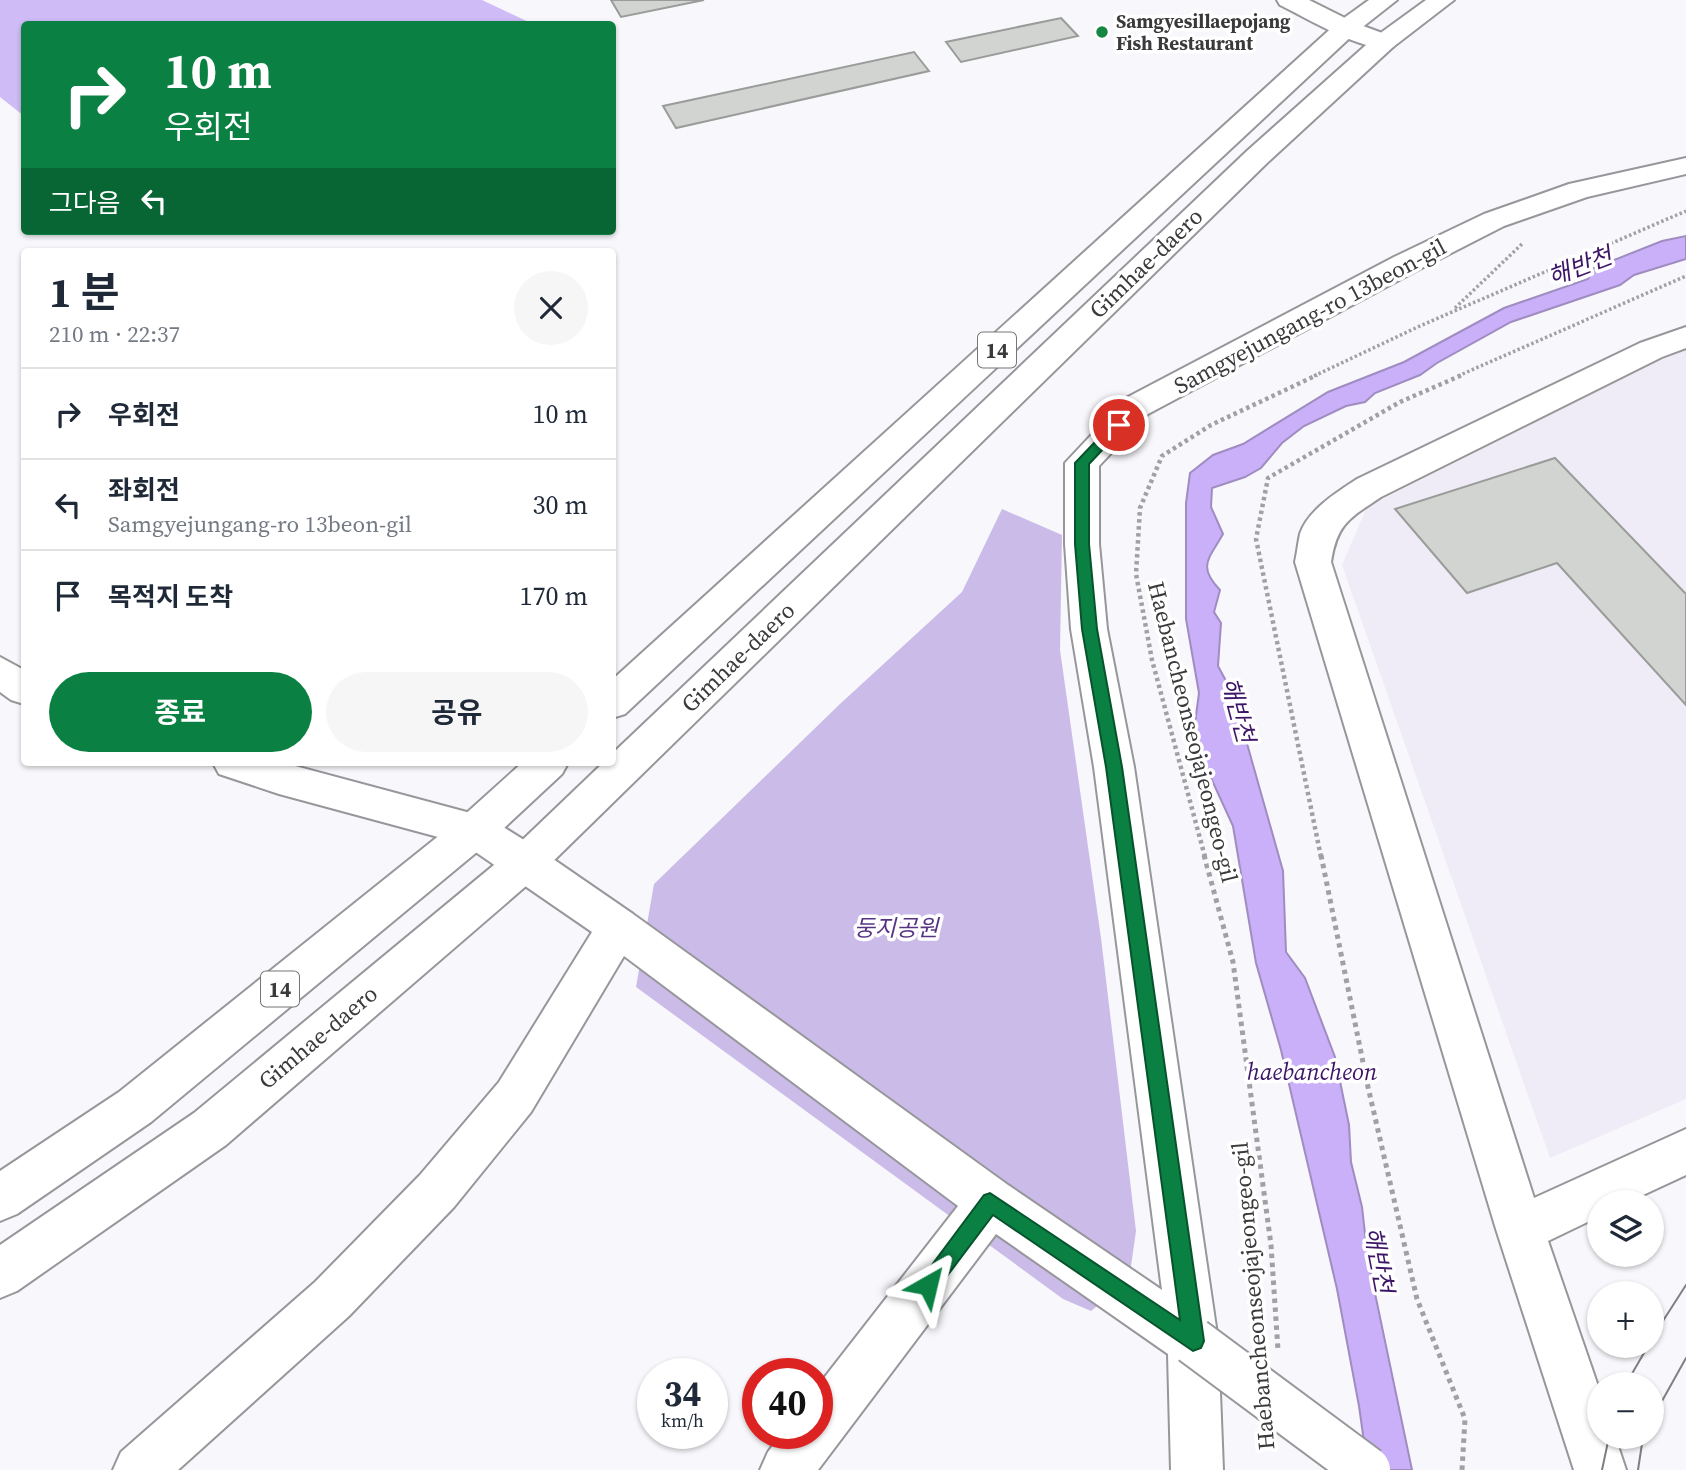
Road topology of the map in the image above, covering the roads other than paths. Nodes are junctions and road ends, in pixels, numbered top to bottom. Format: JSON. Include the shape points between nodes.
{"nodes":[{"id":1,"x":1289,"y":0,"type":"edge"},
{"id":2,"x":1385,"y":0,"type":"edge"},
{"id":3,"x":1442,"y":0,"type":"edge"},
{"id":4,"x":1346,"y":28,"type":"junction"},
{"id":5,"x":1384,"y":42,"type":"junction"},
{"id":6,"x":1686,"y":166,"type":"edge"},
{"id":7,"x":1686,"y":337,"type":"edge"},
{"id":8,"x":0,"y":672,"type":"edge"},
{"id":9,"x":21,"y":687,"type":"edge"},
{"id":10,"x":616,"y":700,"type":"edge"},
{"id":11,"x":242,"y":766,"type":"edge"},
{"id":12,"x":545,"y":766,"type":"edge"},
{"id":13,"x":475,"y":830,"type":"junction"},
{"id":14,"x":526,"y":862,"type":"junction"},
{"id":15,"x":618,"y":927,"type":"junction"},
{"id":16,"x":1686,"y":1151,"type":"edge"},
{"id":17,"x":0,"y":1198,"type":"edge"},
{"id":18,"x":990,"y":1202,"type":"junction"},
{"id":19,"x":1520,"y":1230,"type":"junction"},
{"id":20,"x":0,"y":1274,"type":"edge"},
{"id":21,"x":1193,"y":1341,"type":"junction"},
{"id":22,"x":833,"y":1408,"type":"edge"},
{"id":23,"x":802,"y":1449,"type":"edge"},
{"id":24,"x":139,"y":1470,"type":"edge"},
{"id":25,"x":786,"y":1470,"type":"edge"},
{"id":26,"x":1197,"y":1470,"type":"edge"},
{"id":27,"x":1367,"y":1470,"type":"edge"},
{"id":28,"x":1600,"y":1470,"type":"edge"}],
"edges":[{"from":1,"to":4,"type":"street"},
{"from":2,"to":4,"type":"street","name":"Gimhae-daero","number":"14"},
{"from":3,"to":5,"type":"street","name":"Gimhae-daero"},
{"from":4,"to":5,"type":"street"},
{"from":4,"to":10,"type":"street","name":"Gimhae-daero","number":"14"},
{"from":5,"to":14,"type":"street","name":"Gimhae-daero","via":[[1256,157]]},
{"from":6,"to":21,"type":"street","name":"Samgyejungang-ro 13beon-gil","via":[[1555,199],[1494,220],[1137,406],[1082,463],[1089,629],[1114,767]]},
{"from":7,"to":19,"type":"street","via":[[1369,488],[1342,506],[1318,533],[1313,562]]},
{"from":8,"to":9,"type":"street"},
{"from":11,"to":13,"type":"street"},
{"from":12,"to":13,"type":"street","number":"14"},
{"from":13,"to":14,"type":"street"},
{"from":13,"to":17,"type":"street","number":"14","via":[[135,1107]]},
{"from":14,"to":15,"type":"street"},
{"from":14,"to":20,"type":"street","name":"Gimhae-daero","via":[[209,1129]]},
{"from":15,"to":18,"type":"street"},
{"from":15,"to":24,"type":"street","via":[[515,1097],[437,1191],[332,1299]]},
{"from":16,"to":19,"type":"street"},
{"from":18,"to":21,"type":"street"},
{"from":18,"to":22,"type":"street"},
{"from":19,"to":28,"type":"street"},
{"from":21,"to":26,"type":"street","name":"Samgyejungang-ro 13beon-gil"},
{"from":21,"to":27,"type":"street","bridge":true},
{"from":23,"to":25,"type":"street"}]}
